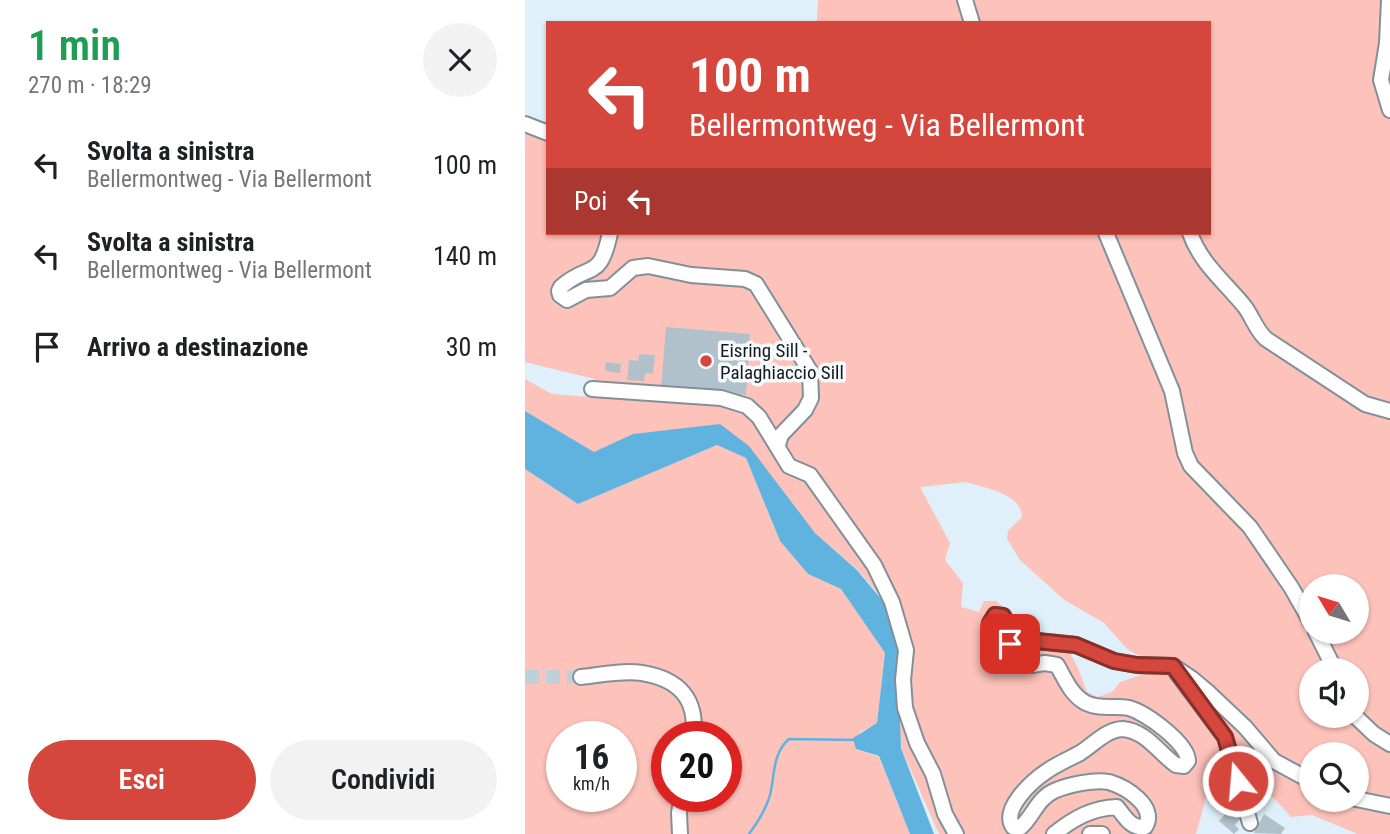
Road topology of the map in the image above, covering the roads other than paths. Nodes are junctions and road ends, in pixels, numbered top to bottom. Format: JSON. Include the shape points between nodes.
{"nodes":[{"id":1,"x":965,"y":0,"type":"edge"},
{"id":2,"x":1389,"y":0,"type":"edge"},
{"id":3,"x":971,"y":21,"type":"edge"},
{"id":4,"x":1390,"y":110,"type":"edge"},
{"id":5,"x":525,"y":124,"type":"edge"},
{"id":6,"x":546,"y":132,"type":"edge"},
{"id":7,"x":610,"y":235,"type":"edge"},
{"id":8,"x":1106,"y":235,"type":"edge"},
{"id":9,"x":1191,"y":235,"type":"edge"},
{"id":10,"x":592,"y":389,"type":"dead end"},
{"id":11,"x":1390,"y":411,"type":"edge"},
{"id":12,"x":778,"y":445,"type":"junction"},
{"id":13,"x":1299,"y":602,"type":"edge"},
{"id":14,"x":1173,"y":666,"type":"junction"},
{"id":15,"x":581,"y":677,"type":"tunnel mouth"},
{"id":16,"x":694,"y":721,"type":"edge"},
{"id":17,"x":1368,"y":728,"type":"edge"},
{"id":18,"x":1390,"y":744,"type":"edge"},
{"id":19,"x":1299,"y":775,"type":"edge"},
{"id":20,"x":1369,"y":802,"type":"edge"},
{"id":21,"x":1390,"y":806,"type":"edge"},
{"id":22,"x":679,"y":812,"type":"edge"},
{"id":23,"x":1251,"y":823,"type":"dead end"},
{"id":24,"x":680,"y":834,"type":"edge"},
{"id":25,"x":956,"y":834,"type":"edge"},
{"id":26,"x":1054,"y":834,"type":"edge"},
{"id":27,"x":1090,"y":834,"type":"edge"},
{"id":28,"x":1103,"y":834,"type":"edge"}],
"edges":[{"from":1,"to":3,"type":"street"},
{"from":2,"to":4,"type":"street","via":[[1381,80]]},
{"from":5,"to":6,"type":"street"},
{"from":7,"to":12,"type":"street","via":[[598,265],[561,287],[563,298],[610,288],[633,268],[648,266],[745,279],[760,289],[810,372],[811,398]]},
{"from":8,"to":13,"type":"street","via":[[1172,391],[1191,466],[1250,527]]},
{"from":9,"to":11,"type":"street","via":[[1205,262],[1266,339],[1365,404]]},
{"from":10,"to":12,"type":"street","via":[[722,398],[747,406]]},
{"from":12,"to":25,"type":"street","via":[[789,466],[810,475],[874,565],[892,602],[906,650],[905,708]]},
{"from":14,"to":19,"type":"street","via":[[1209,693],[1274,761]]},
{"from":14,"to":23,"type":"street","via":[[1225,737]]},
{"from":14,"to":26,"type":"street","via":[[1114,661],[1076,645],[1027,640],[1003,616],[991,619],[996,631],[1021,657],[1033,665],[1056,665],[1075,695],[1088,704],[1139,712],[1188,754],[1184,766],[1176,765],[1134,732],[1120,729],[1105,734],[1030,786],[1010,812],[1009,821],[1013,827],[1021,827],[1042,798],[1056,790],[1097,781],[1126,790],[1142,804],[1150,820],[1138,828],[1117,807],[1099,808]]},
{"from":15,"to":16,"type":"street","via":[[640,672],[665,679],[692,704]]},
{"from":17,"to":18,"type":"street"},
{"from":20,"to":21,"type":"street"},
{"from":22,"to":24,"type":"street"},
{"from":27,"to":28,"type":"street"}]}
